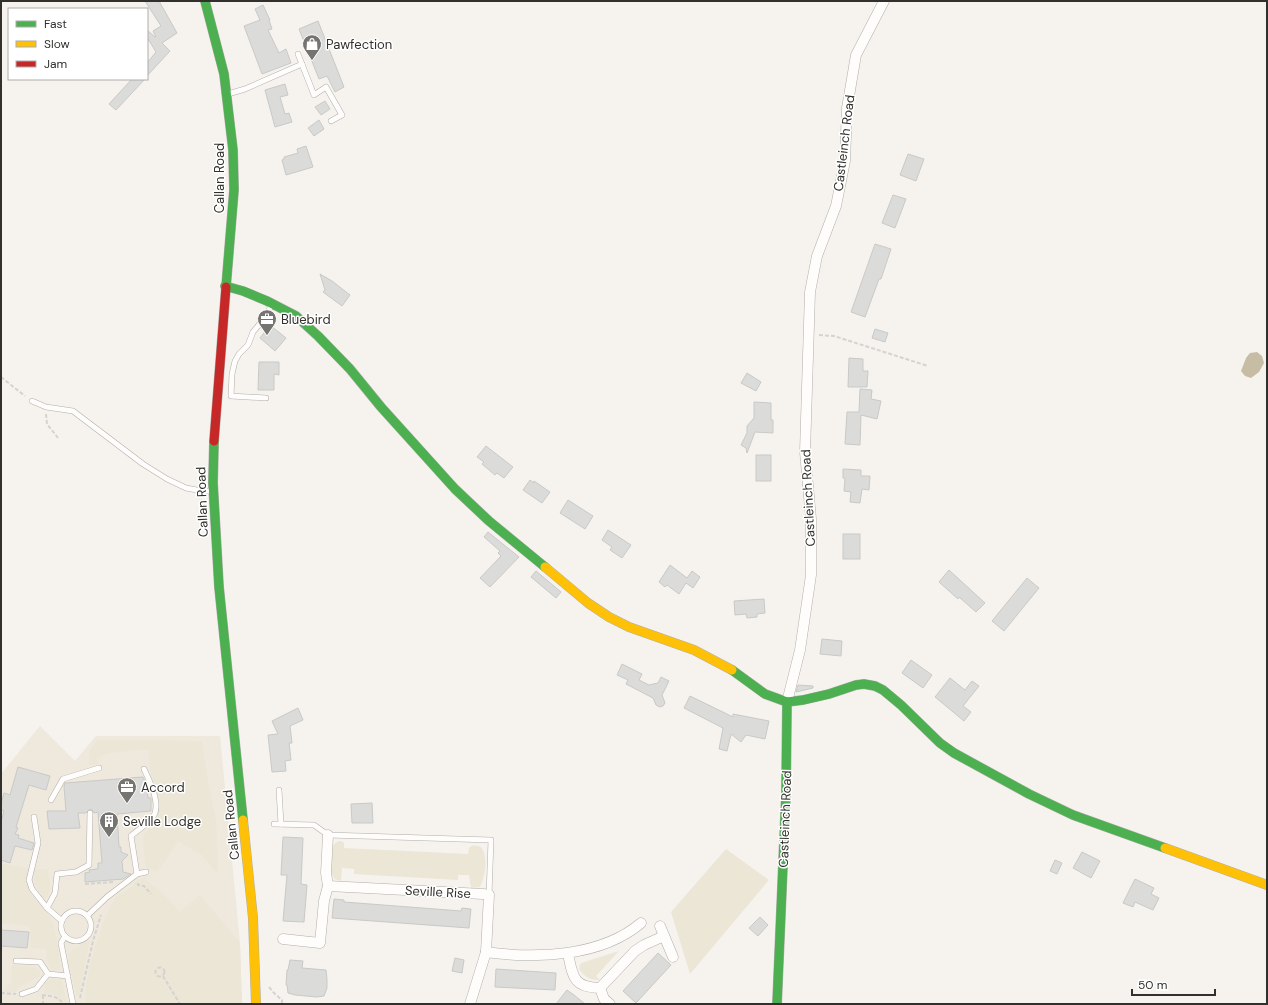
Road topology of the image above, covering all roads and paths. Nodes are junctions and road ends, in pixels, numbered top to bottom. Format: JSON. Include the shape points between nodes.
{"nodes":[{"id":1,"x":205,"y":1,"type":"edge"},
{"id":2,"x":884,"y":1,"type":"edge"},
{"id":3,"x":298,"y":54,"type":"dead end"},
{"id":4,"x":302,"y":64,"type":"junction"},
{"id":5,"x":227,"y":94,"type":"junction"},
{"id":6,"x":331,"y":121,"type":"dead end"},
{"id":7,"x":225,"y":286,"type":"junction"},
{"id":8,"x":272,"y":304,"type":"junction"},
{"id":9,"x":809,"y":335,"type":"junction"},
{"id":10,"x":928,"y":366,"type":"dead end"},
{"id":11,"x":1,"y":377,"type":"edge"},
{"id":12,"x":266,"y":398,"type":"dead end"},
{"id":13,"x":32,"y":401,"type":"joint"},
{"id":14,"x":46,"y":407,"type":"junction"},
{"id":15,"x":58,"y":438,"type":"dead end"},
{"id":16,"x":213,"y":490,"type":"junction"},
{"id":17,"x":787,"y":702,"type":"junction"},
{"id":18,"x":100,"y":768,"type":"dead end"},
{"id":19,"x":144,"y":769,"type":"dead end"},
{"id":20,"x":279,"y":790,"type":"dead end"},
{"id":21,"x":51,"y":800,"type":"dead end"},
{"id":22,"x":90,"y":813,"type":"dead end"},
{"id":23,"x":34,"y":817,"type":"dead end"},
{"id":24,"x":274,"y":824,"type":"dead end"},
{"id":25,"x":281,"y":824,"type":"junction"},
{"id":26,"x":328,"y":835,"type":"junction"},
{"id":27,"x":146,"y":872,"type":"dead end"},
{"id":28,"x":137,"y":874,"type":"junction"},
{"id":29,"x":137,"y":881,"type":"dead end"},
{"id":30,"x":128,"y":882,"type":"junction"},
{"id":31,"x":85,"y":884,"type":"dead end"},
{"id":32,"x":1267,"y":885,"type":"edge"},
{"id":33,"x":328,"y":886,"type":"junction"},
{"id":34,"x":152,"y":894,"type":"dead end"},
{"id":35,"x":489,"y":895,"type":"junction"},
{"id":36,"x":106,"y":898,"type":"junction"},
{"id":37,"x":47,"y":908,"type":"junction"},
{"id":38,"x":88,"y":915,"type":"junction"},
{"id":39,"x":62,"y":921,"type":"junction"},
{"id":40,"x":641,"y":923,"type":"dead end"},
{"id":41,"x":65,"y":936,"type":"junction"},
{"id":42,"x":283,"y":939,"type":"dead end"},
{"id":43,"x":486,"y":952,"type":"junction"},
{"id":44,"x":568,"y":954,"type":"junction"},
{"id":45,"x":673,"y":957,"type":"dead end"},
{"id":46,"x":16,"y":961,"type":"dead end"},
{"id":47,"x":48,"y":974,"type":"junction"},
{"id":48,"x":68,"y":976,"type":"junction"},
{"id":49,"x":163,"y":976,"type":"junction"},
{"id":50,"x":600,"y":988,"type":"junction"},
{"id":51,"x":22,"y":994,"type":"dead end"},
{"id":52,"x":43,"y":995,"type":"dead end"},
{"id":53,"x":44,"y":1004,"type":"edge"},
{"id":54,"x":73,"y":1004,"type":"edge"},
{"id":55,"x":79,"y":1004,"type":"edge"},
{"id":56,"x":180,"y":1004,"type":"edge"},
{"id":57,"x":256,"y":1004,"type":"edge"},
{"id":58,"x":470,"y":1004,"type":"edge"},
{"id":59,"x":610,"y":1004,"type":"edge"},
{"id":60,"x":778,"y":1004,"type":"edge"}],
"edges":[{"from":1,"to":5,"type":"street","name":"Callan Road","via":[[219,51]]},
{"from":2,"to":9,"type":"street","name":"Castleinch Road","via":[[856,55],[848,108],[845,162],[836,206],[817,256],[810,292]]},
{"from":3,"to":4,"type":"lane"},
{"from":4,"to":5,"type":"lane","via":[[245,89]]},
{"from":4,"to":6,"type":"lane","via":[[314,95],[326,87],[342,115]]},
{"from":5,"to":7,"type":"street","name":"Callan Road","via":[[234,170]]},
{"from":7,"to":8,"type":"street"},
{"from":7,"to":16,"type":"street","name":"Callan Road"},
{"from":8,"to":12,"type":"lane","via":[[268,314],[253,332],[248,345],[239,354],[232,374],[231,396]]},
{"from":8,"to":17,"type":"street","via":[[296,316],[318,336],[455,489],[588,604],[629,627],[694,650],[736,673],[765,694]]},
{"from":9,"to":10,"type":"path","via":[[834,336]]},
{"from":9,"to":17,"type":"street","name":"Castleinch Road","via":[[805,452],[811,519],[811,575],[800,650]]},
{"from":11,"to":13,"type":"path"},
{"from":13,"to":14,"type":"lane"},
{"from":14,"to":15,"type":"path","via":[[47,424]]},
{"from":14,"to":16,"type":"lane","via":[[73,411],[167,479],[186,488]]},
{"from":16,"to":57,"type":"street","name":"Callan Road","via":[[219,587],[253,918]]},
{"from":17,"to":32,"type":"street","via":[[822,696],[856,685],[875,686],[901,705],[954,753],[1029,794],[1073,815]]},
{"from":17,"to":60,"type":"street","name":"Castleinch Road"},
{"from":18,"to":21,"type":"lane","via":[[62,779]]},
{"from":19,"to":28,"type":"lane","via":[[155,796],[155,811],[154,816],[131,836]]},
{"from":20,"to":25,"type":"lane"},
{"from":22,"to":37,"type":"lane","via":[[89,865],[76,872],[57,874],[56,893]]},
{"from":23,"to":37,"type":"lane","via":[[38,843],[29,880],[32,889]]},
{"from":24,"to":25,"type":"lane"},
{"from":25,"to":26,"type":"lane","via":[[314,825]]},
{"from":26,"to":33,"type":"street"},
{"from":26,"to":35,"type":"lane","via":[[491,840]]},
{"from":27,"to":28,"type":"lane"},
{"from":28,"to":30,"type":"lane"},
{"from":29,"to":34,"type":"path","via":[[138,885],[144,886]]},
{"from":30,"to":31,"type":"path"},
{"from":30,"to":36,"type":"lane"},
{"from":33,"to":35,"type":"street","name":"Seville Rise"},
{"from":33,"to":42,"type":"street","via":[[320,943]]},
{"from":35,"to":43,"type":"street","name":"Seville Rise"},
{"from":36,"to":38,"type":"lane"},
{"from":36,"to":55,"type":"path","via":[[93,940]]},
{"from":37,"to":39,"type":"lane"},
{"from":38,"to":39,"type":"lane","via":[[73,910],[68,912]]},
{"from":38,"to":41,"type":"lane","via":[[92,928],[87,937],[74,941]]},
{"from":39,"to":41,"type":"lane","via":[[61,929]]},
{"from":40,"to":44,"type":"street","via":[[609,942]]},
{"from":41,"to":48,"type":"lane","via":[[61,943]]},
{"from":43,"to":44,"type":"street"},
{"from":43,"to":58,"type":"street","name":"Seville Rise"},
{"from":44,"to":50,"type":"street","via":[[576,981],[588,988]]},
{"from":45,"to":50,"type":"street","via":[[662,931],[635,951]]},
{"from":46,"to":47,"type":"lane","via":[[40,962]]},
{"from":47,"to":48,"type":"lane"},
{"from":47,"to":51,"type":"lane","via":[[36,989]]},
{"from":48,"to":54,"type":"lane"},
{"from":49,"to":49,"type":"path","via":[[157,976],[157,969],[164,970]]},
{"from":49,"to":56,"type":"path"},
{"from":50,"to":59,"type":"street","via":[[604,999]]},
{"from":52,"to":53,"type":"path"}]}
